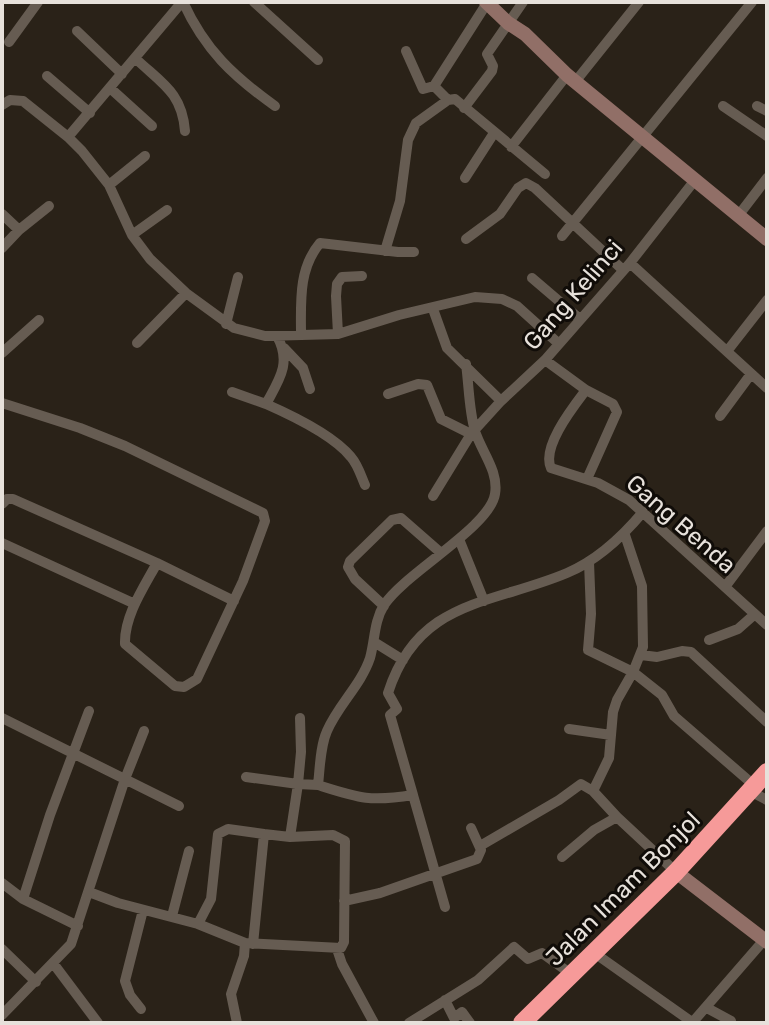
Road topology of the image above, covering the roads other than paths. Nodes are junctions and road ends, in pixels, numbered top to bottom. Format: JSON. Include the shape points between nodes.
{"nodes":[{"id":1,"x":38,"y":2,"type":"edge"},
{"id":2,"x":183,"y":2,"type":"edge"},
{"id":3,"x":254,"y":2,"type":"edge"},
{"id":4,"x":487,"y":2,"type":"edge"},
{"id":5,"x":523,"y":2,"type":"edge"},
{"id":6,"x":639,"y":2,"type":"edge"},
{"id":7,"x":752,"y":2,"type":"edge"},
{"id":8,"x":508,"y":23,"type":"junction"},
{"id":9,"x":77,"y":31,"type":"dead end"},
{"id":10,"x":9,"y":42,"type":"dead end"},
{"id":11,"x":406,"y":51,"type":"dead end"},
{"id":12,"x":135,"y":58,"type":"junction"},
{"id":13,"x":318,"y":60,"type":"dead end"},
{"id":14,"x":122,"y":74,"type":"junction"},
{"id":15,"x":47,"y":76,"type":"dead end"},
{"id":16,"x":571,"y":78,"type":"junction"},
{"id":17,"x":434,"y":86,"type":"junction"},
{"id":18,"x":110,"y":88,"type":"junction"},
{"id":19,"x":448,"y":100,"type":"junction"},
{"id":20,"x":2,"y":105,"type":"edge"},
{"id":21,"x":275,"y":106,"type":"dead end"},
{"id":22,"x":723,"y":106,"type":"dead end"},
{"id":23,"x":464,"y":108,"type":"junction"},
{"id":24,"x":90,"y":113,"type":"junction"},
{"id":25,"x":152,"y":126,"type":"dead end"},
{"id":26,"x":185,"y":131,"type":"dead end"},
{"id":27,"x":494,"y":133,"type":"junction"},
{"id":28,"x":767,"y":136,"type":"edge"},
{"id":29,"x":68,"y":137,"type":"junction"},
{"id":30,"x":642,"y":137,"type":"junction"},
{"id":31,"x":511,"y":147,"type":"junction"},
{"id":32,"x":145,"y":156,"type":"dead end"},
{"id":33,"x":545,"y":174,"type":"dead end"},
{"id":34,"x":465,"y":178,"type":"dead end"},
{"id":35,"x":767,"y":178,"type":"edge"},
{"id":36,"x":695,"y":180,"type":"junction"},
{"id":37,"x":109,"y":185,"type":"junction"},
{"id":38,"x":49,"y":206,"type":"dead end"},
{"id":39,"x":167,"y":210,"type":"dead end"},
{"id":40,"x":2,"y":214,"type":"edge"},
{"id":41,"x":738,"y":216,"type":"junction"},
{"id":42,"x":573,"y":224,"type":"junction"},
{"id":43,"x":19,"y":230,"type":"junction"},
{"id":44,"x":132,"y":235,"type":"junction"},
{"id":45,"x":562,"y":236,"type":"dead end"},
{"id":46,"x":466,"y":239,"type":"dead end"},
{"id":47,"x":767,"y":239,"type":"edge"},
{"id":48,"x":2,"y":248,"type":"edge"},
{"id":49,"x":385,"y":251,"type":"junction"},
{"id":50,"x":414,"y":252,"type":"dead end"},
{"id":51,"x":627,"y":267,"type":"junction"},
{"id":52,"x":362,"y":276,"type":"dead end"},
{"id":53,"x":238,"y":277,"type":"dead end"},
{"id":54,"x":532,"y":278,"type":"dead end"},
{"id":55,"x":186,"y":293,"type":"junction"},
{"id":56,"x":767,"y":300,"type":"edge"},
{"id":57,"x":433,"y":309,"type":"junction"},
{"id":58,"x":580,"y":319,"type":"junction"},
{"id":59,"x":39,"y":320,"type":"dead end"},
{"id":60,"x":226,"y":324,"type":"junction"},
{"id":61,"x":338,"y":334,"type":"junction"},
{"id":62,"x":301,"y":335,"type":"junction"},
{"id":63,"x":277,"y":336,"type":"junction"},
{"id":64,"x":137,"y":343,"type":"dead end"},
{"id":65,"x":558,"y":343,"type":"junction"},
{"id":66,"x":284,"y":348,"type":"junction"},
{"id":67,"x":728,"y":350,"type":"junction"},
{"id":68,"x":2,"y":353,"type":"edge"},
{"id":69,"x":545,"y":360,"type":"junction"},
{"id":70,"x":466,"y":364,"type":"junction"},
{"id":71,"x":751,"y":374,"type":"junction"},
{"id":72,"x":767,"y":388,"type":"edge"},
{"id":73,"x":310,"y":389,"type":"dead end"},
{"id":74,"x":586,"y":390,"type":"junction"},
{"id":75,"x":232,"y":392,"type":"dead end"},
{"id":76,"x":388,"y":394,"type":"dead end"},
{"id":77,"x":501,"y":401,"type":"junction"},
{"id":78,"x":2,"y":403,"type":"edge"},
{"id":79,"x":266,"y":404,"type":"junction"},
{"id":80,"x":720,"y":416,"type":"dead end"},
{"id":81,"x":473,"y":433,"type":"junction"},
{"id":82,"x":587,"y":479,"type":"junction"},
{"id":83,"x":365,"y":485,"type":"dead end"},
{"id":84,"x":433,"y":496,"type":"dead end"},
{"id":85,"x":2,"y":504,"type":"edge"},
{"id":86,"x":643,"y":512,"type":"junction"},
{"id":87,"x":767,"y":531,"type":"edge"},
{"id":88,"x":625,"y":535,"type":"junction"},
{"id":89,"x":459,"y":539,"type":"junction"},
{"id":90,"x":2,"y":543,"type":"edge"},
{"id":91,"x":441,"y":553,"type":"junction"},
{"id":92,"x":589,"y":562,"type":"junction"},
{"id":93,"x":157,"y":563,"type":"junction"},
{"id":94,"x":725,"y":587,"type":"junction"},
{"id":95,"x":234,"y":601,"type":"junction"},
{"id":96,"x":484,"y":601,"type":"junction"},
{"id":97,"x":135,"y":604,"type":"junction"},
{"id":98,"x":384,"y":606,"type":"junction"},
{"id":99,"x":755,"y":614,"type":"junction"},
{"id":100,"x":767,"y":625,"type":"edge"},
{"id":101,"x":709,"y":640,"type":"dead end"},
{"id":102,"x":374,"y":642,"type":"junction"},
{"id":103,"x":641,"y":655,"type":"junction"},
{"id":104,"x":403,"y":660,"type":"junction"},
{"id":105,"x":633,"y":672,"type":"junction"},
{"id":106,"x":89,"y":711,"type":"dead end"},
{"id":107,"x":2,"y":718,"type":"edge"},
{"id":108,"x":300,"y":718,"type":"dead end"},
{"id":109,"x":767,"y":722,"type":"edge"},
{"id":110,"x":569,"y":729,"type":"dead end"},
{"id":111,"x":144,"y":731,"type":"dead end"},
{"id":112,"x":611,"y":735,"type":"junction"},
{"id":113,"x":72,"y":751,"type":"junction"},
{"id":114,"x":246,"y":777,"type":"dead end"},
{"id":115,"x":125,"y":779,"type":"junction"},
{"id":116,"x":298,"y":784,"type":"junction"},
{"id":117,"x":318,"y":785,"type":"junction"},
{"id":118,"x":760,"y":788,"type":"edge"},
{"id":119,"x":593,"y":791,"type":"junction"},
{"id":120,"x":413,"y":795,"type":"junction"},
{"id":121,"x":179,"y":806,"type":"dead end"},
{"id":122,"x":617,"y":817,"type":"junction"},
{"id":123,"x":471,"y":828,"type":"dead end"},
{"id":124,"x":264,"y":834,"type":"junction"},
{"id":125,"x":290,"y":837,"type":"junction"},
{"id":126,"x":480,"y":846,"type":"junction"},
{"id":127,"x":189,"y":851,"type":"dead end"},
{"id":128,"x":562,"y":857,"type":"dead end"},
{"id":129,"x":676,"y":872,"type":"junction"},
{"id":130,"x":437,"y":875,"type":"junction"},
{"id":131,"x":2,"y":883,"type":"edge"},
{"id":132,"x":89,"y":892,"type":"junction"},
{"id":133,"x":23,"y":899,"type":"junction"},
{"id":134,"x":344,"y":901,"type":"junction"},
{"id":135,"x":445,"y":907,"type":"dead end"},
{"id":136,"x":143,"y":910,"type":"junction"},
{"id":137,"x":172,"y":916,"type":"junction"},
{"id":138,"x":198,"y":924,"type":"junction"},
{"id":139,"x":78,"y":926,"type":"junction"},
{"id":140,"x":766,"y":941,"type":"edge"},
{"id":141,"x":249,"y":943,"type":"junction"},
{"id":142,"x":2,"y":949,"type":"edge"},
{"id":143,"x":337,"y":949,"type":"junction"},
{"id":144,"x":593,"y":952,"type":"junction"},
{"id":145,"x":53,"y":963,"type":"junction"},
{"id":146,"x":571,"y":974,"type":"junction"},
{"id":147,"x":36,"y":982,"type":"junction"},
{"id":148,"x":445,"y":1000,"type":"junction"},
{"id":149,"x":707,"y":1008,"type":"junction"},
{"id":150,"x":141,"y":1009,"type":"dead end"},
{"id":151,"x":2,"y":1015,"type":"edge"},
{"id":152,"x":236,"y":1019,"type":"edge"},
{"id":153,"x":731,"y":1021,"type":"dead end"},
{"id":154,"x":98,"y":1023,"type":"edge"},
{"id":155,"x":223,"y":1023,"type":"edge"},
{"id":156,"x":374,"y":1023,"type":"edge"},
{"id":157,"x":409,"y":1023,"type":"edge"},
{"id":158,"x":470,"y":1023,"type":"edge"},
{"id":159,"x":522,"y":1023,"type":"edge"},
{"id":160,"x":692,"y":1023,"type":"edge"}],
"edges":[{"from":1,"to":10,"type":"street"},
{"from":2,"to":12,"type":"street"},
{"from":2,"to":21,"type":"street","via":[[212,51]]},
{"from":3,"to":13,"type":"street"},
{"from":4,"to":8,"type":"main road"},
{"from":4,"to":17,"type":"street"},
{"from":5,"to":8,"type":"street"},
{"from":6,"to":16,"type":"street"},
{"from":7,"to":30,"type":"street"},
{"from":8,"to":16,"type":"main road"},
{"from":8,"to":23,"type":"street","via":[[487,54],[492,71]]},
{"from":9,"to":14,"type":"street"},
{"from":11,"to":17,"type":"street","via":[[423,89]]},
{"from":12,"to":14,"type":"street"},
{"from":12,"to":26,"type":"street","via":[[178,99]]},
{"from":14,"to":18,"type":"street"},
{"from":15,"to":24,"type":"street"},
{"from":16,"to":30,"type":"main road"},
{"from":16,"to":31,"type":"street"},
{"from":17,"to":19,"type":"street"},
{"from":18,"to":24,"type":"street"},
{"from":18,"to":25,"type":"street"},
{"from":19,"to":23,"type":"street","via":[[455,99]]},
{"from":19,"to":49,"type":"street","via":[[416,123],[408,140],[400,201]]},
{"from":20,"to":29,"type":"street","via":[[23,101]]},
{"from":22,"to":28,"type":"street"},
{"from":23,"to":27,"type":"street"},
{"from":24,"to":29,"type":"street"},
{"from":27,"to":31,"type":"street"},
{"from":27,"to":34,"type":"street"},
{"from":29,"to":37,"type":"street"},
{"from":30,"to":36,"type":"main road"},
{"from":30,"to":42,"type":"street"},
{"from":31,"to":33,"type":"street"},
{"from":32,"to":37,"type":"street"},
{"from":35,"to":41,"type":"street"},
{"from":36,"to":41,"type":"main road"},
{"from":36,"to":51,"type":"street","name":"Gang Kelinci"},
{"from":37,"to":44,"type":"street"},
{"from":38,"to":43,"type":"street"},
{"from":39,"to":44,"type":"street"},
{"from":40,"to":43,"type":"street"},
{"from":41,"to":47,"type":"main road"},
{"from":42,"to":45,"type":"street"},
{"from":42,"to":46,"type":"street","via":[[526,183],[500,214]]},
{"from":42,"to":51,"type":"street"},
{"from":43,"to":48,"type":"street"},
{"from":44,"to":55,"type":"street"},
{"from":49,"to":50,"type":"street"},
{"from":49,"to":62,"type":"street","via":[[320,243],[302,282]]},
{"from":51,"to":58,"type":"street","name":"Gang Kelinci"},
{"from":51,"to":67,"type":"street"},
{"from":52,"to":61,"type":"street","via":[[342,277],[337,284]]},
{"from":53,"to":60,"type":"street"},
{"from":54,"to":58,"type":"street"},
{"from":55,"to":60,"type":"street"},
{"from":55,"to":64,"type":"street"},
{"from":56,"to":67,"type":"street"},
{"from":57,"to":61,"type":"street"},
{"from":57,"to":65,"type":"street","via":[[475,297],[502,299]]},
{"from":57,"to":70,"type":"street","via":[[447,348]]},
{"from":58,"to":65,"type":"street","name":"Gang Kelinci"},
{"from":59,"to":68,"type":"street"},
{"from":60,"to":63,"type":"street"},
{"from":61,"to":62,"type":"street"},
{"from":62,"to":63,"type":"street"},
{"from":63,"to":66,"type":"street"},
{"from":65,"to":69,"type":"street","name":"Gang Kelinci"},
{"from":66,"to":73,"type":"street","via":[[303,368]]},
{"from":66,"to":79,"type":"street","via":[[284,367]]},
{"from":67,"to":71,"type":"street"},
{"from":69,"to":74,"type":"street"},
{"from":69,"to":77,"type":"street","name":"Gang Kelinci"},
{"from":70,"to":77,"type":"street"},
{"from":70,"to":81,"type":"street"},
{"from":71,"to":72,"type":"street"},
{"from":71,"to":80,"type":"street"},
{"from":74,"to":82,"type":"street","via":[[613,404],[617,412]]},
{"from":74,"to":82,"type":"street","name":"Gang Benda","via":[[551,448],[548,464]]},
{"from":75,"to":79,"type":"street"},
{"from":76,"to":81,"type":"street","via":[[427,385],[441,419]]},
{"from":77,"to":81,"type":"street","name":"Gang Kelinci"},
{"from":78,"to":95,"type":"street","via":[[125,446],[263,513],[265,521]]},
{"from":79,"to":83,"type":"street","via":[[289,413],[345,451]]},
{"from":81,"to":84,"type":"street","name":"Gang Kelinci"},
{"from":81,"to":89,"type":"street","via":[[492,469],[495,498]]},
{"from":82,"to":86,"type":"street","name":"Gang Benda"},
{"from":85,"to":93,"type":"street","via":[[13,499]]},
{"from":86,"to":88,"type":"street"},
{"from":86,"to":94,"type":"street","name":"Gang Benda"},
{"from":87,"to":94,"type":"street"},
{"from":88,"to":92,"type":"street"},
{"from":88,"to":103,"type":"street","via":[[642,586]]},
{"from":89,"to":91,"type":"street"},
{"from":89,"to":96,"type":"street"},
{"from":90,"to":97,"type":"street"},
{"from":91,"to":98,"type":"street"},
{"from":91,"to":98,"type":"street","via":[[401,518],[392,520],[348,567]]},
{"from":92,"to":96,"type":"street"},
{"from":92,"to":105,"type":"street","name":"Jalan Imam Bonjol","via":[[588,650]]},
{"from":93,"to":95,"type":"street"},
{"from":93,"to":97,"type":"street"},
{"from":94,"to":99,"type":"street","name":"Gang Benda"},
{"from":95,"to":97,"type":"street","via":[[197,679],[184,687],[175,686],[125,644]]},
{"from":96,"to":104,"type":"street","via":[[434,622]]},
{"from":98,"to":102,"type":"street"},
{"from":99,"to":100,"type":"street","name":"Gang Benda"},
{"from":99,"to":101,"type":"street","via":[[738,629]]},
{"from":102,"to":104,"type":"street"},
{"from":102,"to":117,"type":"street","via":[[364,673],[325,735]]},
{"from":103,"to":105,"type":"street"},
{"from":103,"to":109,"type":"street","via":[[691,652]]},
{"from":104,"to":120,"type":"street","via":[[388,693],[397,709],[390,715]]},
{"from":105,"to":112,"type":"street","via":[[617,700]]},
{"from":105,"to":118,"type":"street","name":"Jalan Imam Bonjol","via":[[662,695],[674,716]]},
{"from":106,"to":113,"type":"street"},
{"from":107,"to":113,"type":"street"},
{"from":108,"to":116,"type":"street"},
{"from":110,"to":112,"type":"street"},
{"from":111,"to":115,"type":"street"},
{"from":112,"to":119,"type":"street","via":[[609,758]]},
{"from":113,"to":115,"type":"street"},
{"from":113,"to":133,"type":"street"},
{"from":114,"to":116,"type":"street"},
{"from":115,"to":121,"type":"street"},
{"from":115,"to":132,"type":"street"},
{"from":116,"to":117,"type":"street"},
{"from":116,"to":125,"type":"street"},
{"from":117,"to":120,"type":"street","via":[[365,799]]},
{"from":118,"to":129,"type":"highway","name":"Jalan Imam Bonjol"},
{"from":119,"to":122,"type":"street"},
{"from":119,"to":126,"type":"street","via":[[587,785],[575,786]]},
{"from":120,"to":130,"type":"street"},
{"from":122,"to":128,"type":"street"},
{"from":122,"to":129,"type":"street"},
{"from":123,"to":126,"type":"street"},
{"from":124,"to":125,"type":"street"},
{"from":124,"to":138,"type":"street","via":[[228,829],[218,834],[211,899]]},
{"from":124,"to":141,"type":"street"},
{"from":125,"to":134,"type":"street","via":[[333,835],[345,841]]},
{"from":126,"to":130,"type":"street","via":[[477,859]]},
{"from":127,"to":137,"type":"street"},
{"from":129,"to":140,"type":"main road"},
{"from":129,"to":144,"type":"highway","name":"Jalan Imam Bonjol"},
{"from":130,"to":134,"type":"street"},
{"from":130,"to":135,"type":"street"},
{"from":131,"to":133,"type":"street"},
{"from":132,"to":136,"type":"street"},
{"from":132,"to":139,"type":"street"},
{"from":133,"to":139,"type":"street"},
{"from":134,"to":143,"type":"street","via":[[344,945]]},
{"from":136,"to":137,"type":"street"},
{"from":136,"to":150,"type":"street","via":[[125,981]]},
{"from":137,"to":138,"type":"street"},
{"from":138,"to":141,"type":"street"},
{"from":139,"to":145,"type":"street","via":[[71,944]]},
{"from":140,"to":149,"type":"street"},
{"from":141,"to":143,"type":"street"},
{"from":141,"to":152,"type":"street","via":[[232,987]]},
{"from":142,"to":147,"type":"street"},
{"from":143,"to":156,"type":"street"},
{"from":144,"to":146,"type":"highway","name":"Jalan Imam Bonjol"},
{"from":144,"to":160,"type":"street"},
{"from":145,"to":147,"type":"street"},
{"from":145,"to":154,"type":"street"},
{"from":146,"to":148,"type":"street","via":[[542,953],[528,959],[514,947],[478,980]]},
{"from":146,"to":159,"type":"highway","name":"Jalan Imam Bonjol"},
{"from":147,"to":151,"type":"street"},
{"from":148,"to":157,"type":"street"},
{"from":148,"to":158,"type":"street","via":[[454,1018],[462,1012]]},
{"from":149,"to":153,"type":"street"},
{"from":149,"to":160,"type":"street"},
{"from":152,"to":155,"type":"street"}]}
